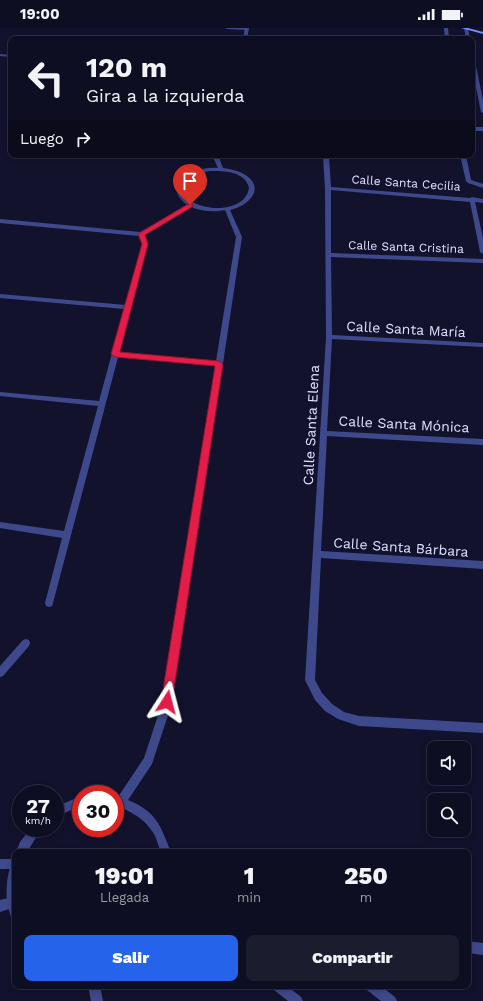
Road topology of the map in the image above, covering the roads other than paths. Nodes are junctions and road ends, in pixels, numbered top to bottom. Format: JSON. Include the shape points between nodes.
{"nodes":[{"id":1,"x":227,"y":28,"type":"edge"},
{"id":2,"x":465,"y":28,"type":"edge"},
{"id":3,"x":247,"y":29,"type":"edge"},
{"id":4,"x":483,"y":33,"type":"edge"},
{"id":5,"x":475,"y":72,"type":"edge"},
{"id":6,"x":483,"y":112,"type":"edge"},
{"id":7,"x":216,"y":158,"type":"edge"},
{"id":8,"x":326,"y":158,"type":"edge"},
{"id":9,"x":464,"y":158,"type":"edge"},
{"id":10,"x":221,"y":169,"type":"junction"},
{"id":11,"x":483,"y":186,"type":"edge"},
{"id":12,"x":328,"y":188,"type":"junction"},
{"id":13,"x":472,"y":199,"type":"junction"},
{"id":14,"x":483,"y":201,"type":"edge"},
{"id":15,"x":190,"y":205,"type":"junction"},
{"id":16,"x":227,"y":209,"type":"junction"},
{"id":17,"x":0,"y":221,"type":"edge"},
{"id":18,"x":141,"y":234,"type":"junction"},
{"id":19,"x":483,"y":252,"type":"edge"},
{"id":20,"x":329,"y":255,"type":"junction"},
{"id":21,"x":483,"y":261,"type":"edge"},
{"id":22,"x":0,"y":296,"type":"edge"},
{"id":23,"x":128,"y":307,"type":"junction"},
{"id":24,"x":329,"y":337,"type":"junction"},
{"id":25,"x":483,"y":345,"type":"edge"},
{"id":26,"x":115,"y":354,"type":"junction"},
{"id":27,"x":219,"y":364,"type":"junction"},
{"id":28,"x":0,"y":394,"type":"edge"},
{"id":29,"x":102,"y":404,"type":"junction"},
{"id":30,"x":323,"y":433,"type":"junction"},
{"id":31,"x":483,"y":442,"type":"edge"},
{"id":32,"x":0,"y":525,"type":"edge"},
{"id":33,"x":67,"y":535,"type":"junction"},
{"id":34,"x":316,"y":554,"type":"junction"},
{"id":35,"x":483,"y":565,"type":"edge"},
{"id":36,"x":49,"y":603,"type":"dead end"},
{"id":37,"x":26,"y":643,"type":"dead end"},
{"id":38,"x":0,"y":673,"type":"edge"},
{"id":39,"x":483,"y":728,"type":"edge"},
{"id":40,"x":124,"y":793,"type":"edge"},
{"id":41,"x":124,"y":804,"type":"edge"},
{"id":42,"x":30,"y":837,"type":"edge"},
{"id":43,"x":23,"y":849,"type":"edge"},
{"id":44,"x":165,"y":849,"type":"edge"},
{"id":45,"x":0,"y":864,"type":"edge"},
{"id":46,"x":12,"y":864,"type":"edge"},
{"id":47,"x":0,"y":906,"type":"edge"},
{"id":48,"x":12,"y":908,"type":"edge"},
{"id":49,"x":471,"y":948,"type":"edge"},
{"id":50,"x":483,"y":949,"type":"edge"},
{"id":51,"x":95,"y":989,"type":"edge"},
{"id":52,"x":282,"y":989,"type":"edge"},
{"id":53,"x":375,"y":989,"type":"edge"},
{"id":54,"x":97,"y":1001,"type":"edge"},
{"id":55,"x":297,"y":1001,"type":"edge"},
{"id":56,"x":391,"y":1001,"type":"edge"}],
"edges":[{"from":1,"to":3,"type":"street"},
{"from":2,"to":4,"type":"street"},
{"from":5,"to":6,"type":"street"},
{"from":7,"to":10,"type":"street"},
{"from":8,"to":12,"type":"street","name":"Calle Santa Elena"},
{"from":9,"to":11,"type":"street","via":[[468,180]]},
{"from":10,"to":15,"type":"street","via":[[200,171],[183,179],[178,186],[178,193],[182,200]]},
{"from":10,"to":16,"type":"street","via":[[241,174],[252,186],[248,200]]},
{"from":12,"to":13,"type":"street","name":"Calle Santa Cecilia"},
{"from":12,"to":20,"type":"street","name":"Calle Santa Elena"},
{"from":13,"to":14,"type":"street","name":"Calle Santa Cecilia"},
{"from":13,"to":19,"type":"street"},
{"from":15,"to":16,"type":"street","via":[[201,209]]},
{"from":15,"to":18,"type":"street"},
{"from":16,"to":27,"type":"street","via":[[239,237]]},
{"from":17,"to":18,"type":"street"},
{"from":18,"to":23,"type":"street","via":[[145,244]]},
{"from":20,"to":21,"type":"street","name":"Calle Santa Cristina"},
{"from":20,"to":24,"type":"street","name":"Calle Santa Elena"},
{"from":22,"to":23,"type":"street"},
{"from":23,"to":26,"type":"street"},
{"from":24,"to":25,"type":"street","name":"Calle Santa María"},
{"from":24,"to":30,"type":"street","name":"Calle Santa Elena"},
{"from":26,"to":27,"type":"street"},
{"from":26,"to":29,"type":"street"},
{"from":27,"to":40,"type":"street","via":[[167,702],[148,761]]},
{"from":28,"to":29,"type":"street"},
{"from":29,"to":33,"type":"street"},
{"from":30,"to":31,"type":"street","name":"Calle Santa Mónica"},
{"from":30,"to":34,"type":"street","name":"Calle Santa Elena"},
{"from":32,"to":33,"type":"street"},
{"from":33,"to":36,"type":"street"},
{"from":34,"to":35,"type":"street","name":"Calle Santa Bárbara"},
{"from":34,"to":39,"type":"street","name":"Calle Santa Elena","via":[[310,680],[315,694],[324,705],[340,716],[359,721]]},
{"from":37,"to":38,"type":"street"},
{"from":41,"to":44,"type":"street","via":[[140,812],[157,830]]},
{"from":42,"to":43,"type":"street"},
{"from":45,"to":46,"type":"street"},
{"from":47,"to":48,"type":"street"},
{"from":49,"to":50,"type":"street"},
{"from":51,"to":54,"type":"street"},
{"from":52,"to":55,"type":"street"},
{"from":53,"to":56,"type":"street"}]}
